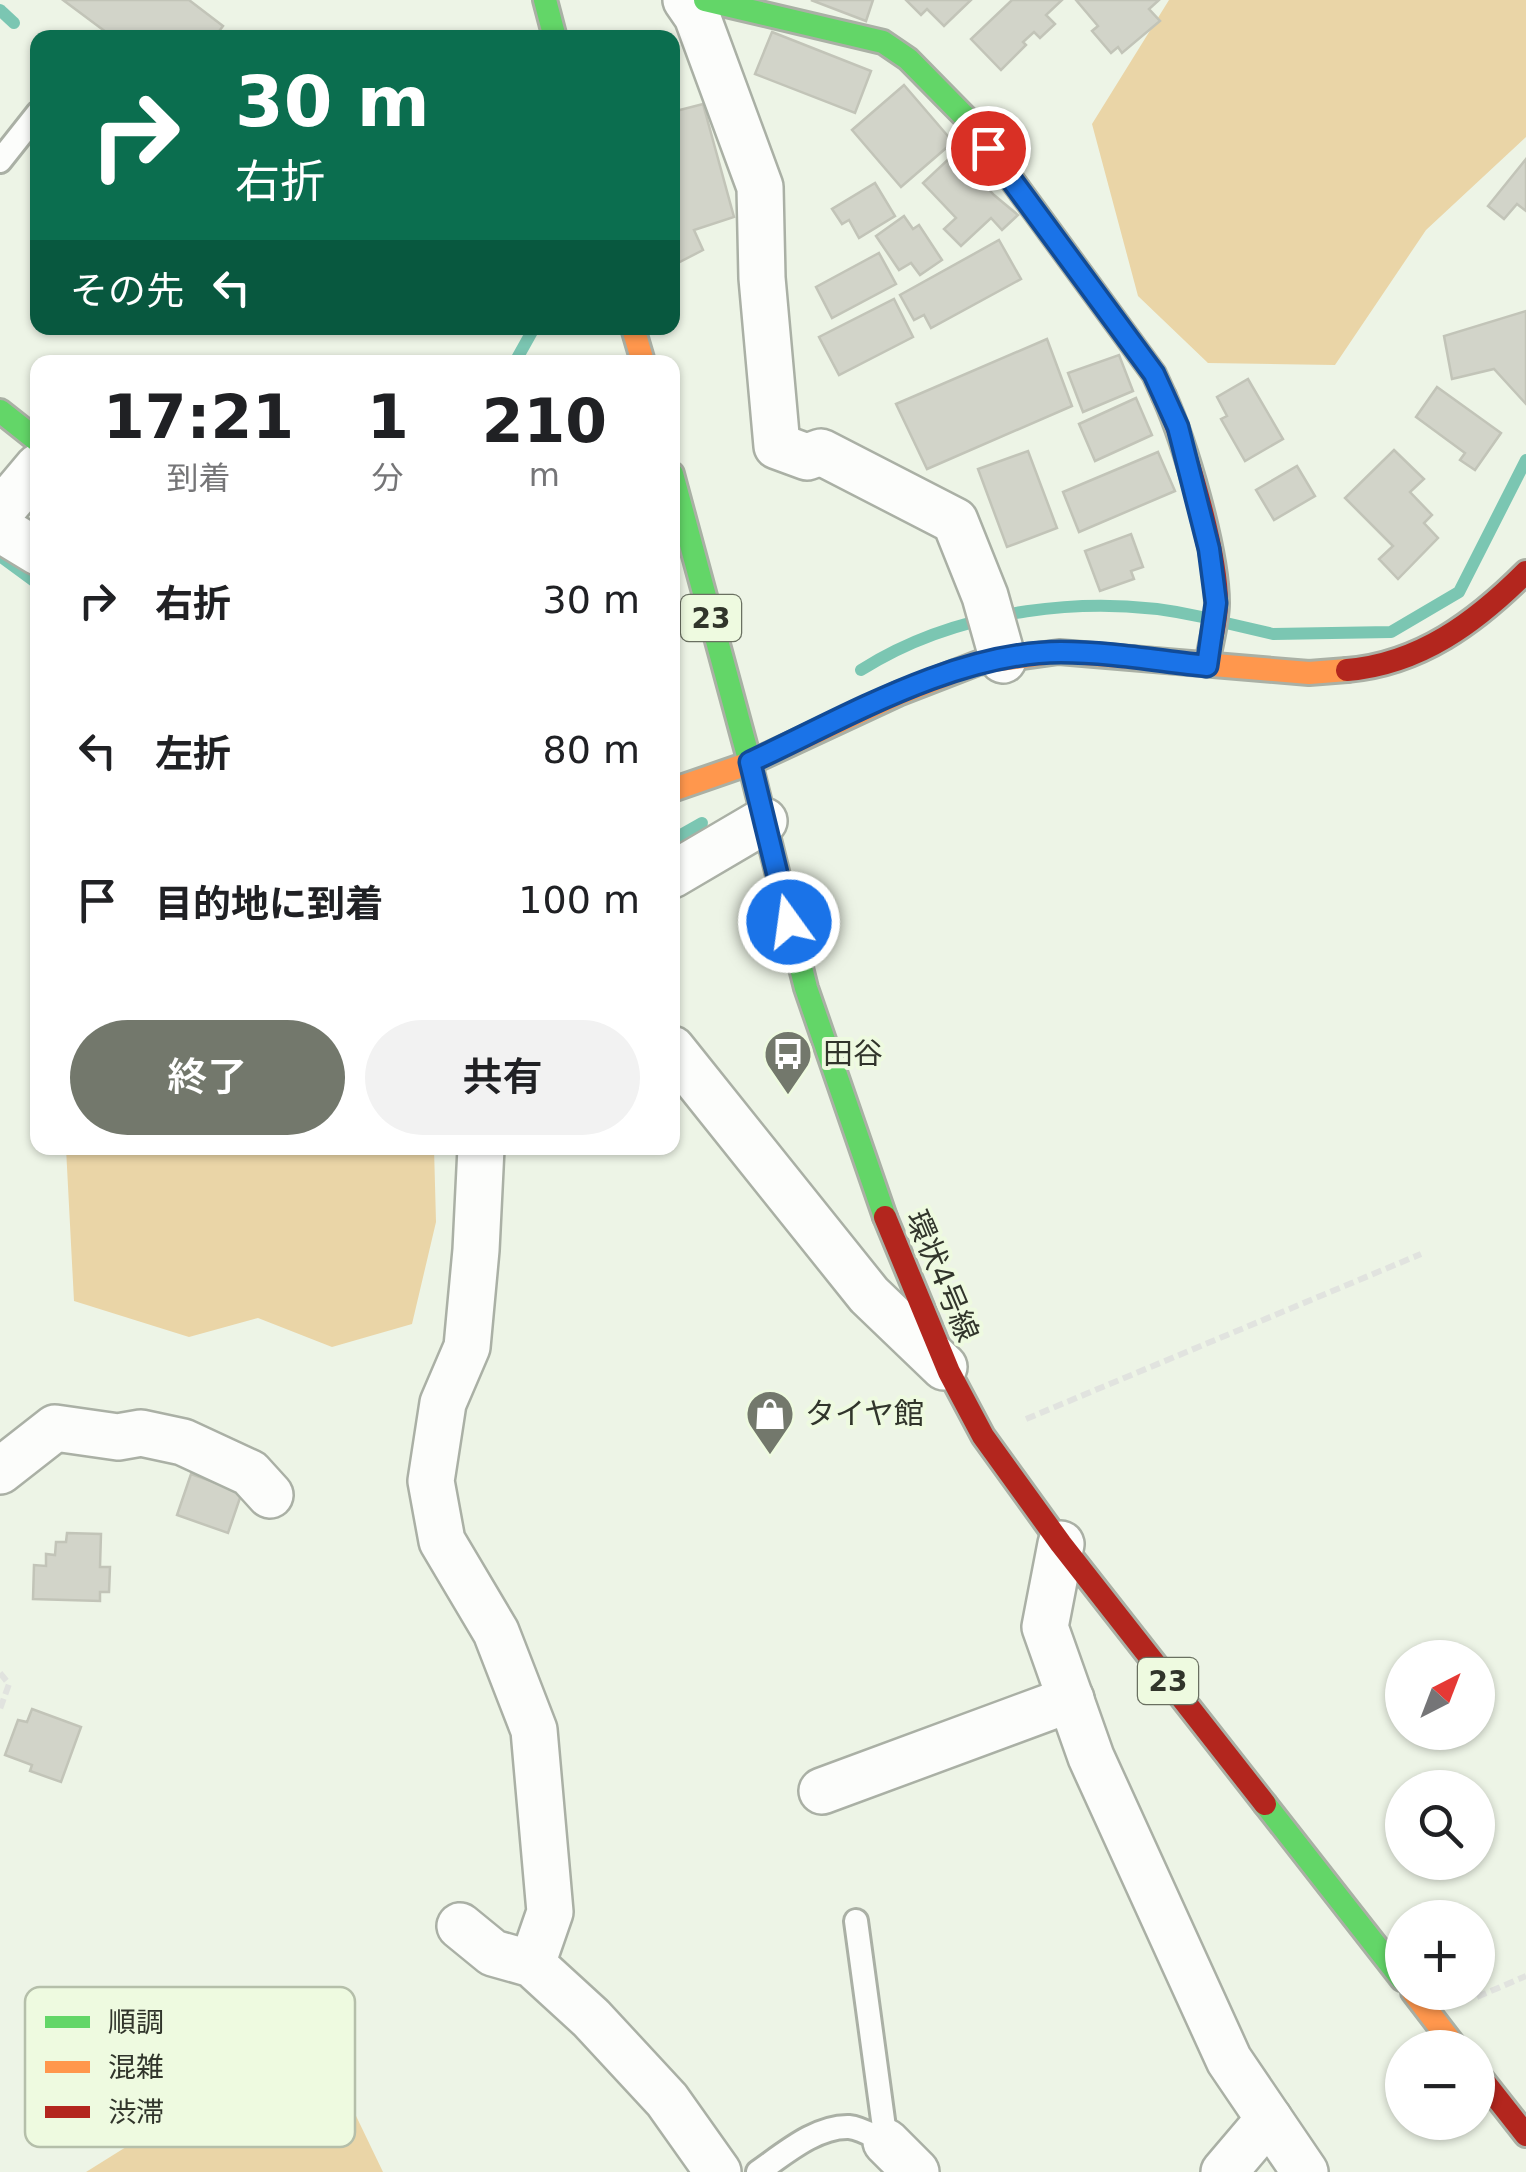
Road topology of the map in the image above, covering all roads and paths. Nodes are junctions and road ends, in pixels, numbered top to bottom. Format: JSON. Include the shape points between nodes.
{"nodes":[{"id":1,"x":545,"y":0,"type":"edge"},
{"id":2,"x":686,"y":0,"type":"edge"},
{"id":3,"x":705,"y":0,"type":"edge"},
{"id":4,"x":553,"y":30,"type":"edge"},
{"id":5,"x":30,"y":123,"type":"edge"},
{"id":6,"x":0,"y":160,"type":"edge"},
{"id":7,"x":0,"y":411,"type":"edge"},
{"id":8,"x":30,"y":435,"type":"edge"},
{"id":9,"x":30,"y":476,"type":"edge"},
{"id":10,"x":680,"y":504,"type":"edge"},
{"id":11,"x":0,"y":512,"type":"edge"},
{"id":12,"x":0,"y":529,"type":"edge"},
{"id":13,"x":30,"y":547,"type":"edge"},
{"id":14,"x":1526,"y":572,"type":"edge"},
{"id":15,"x":995,"y":630,"type":"junction"},
{"id":16,"x":1207,"y":666,"type":"junction"},
{"id":17,"x":750,"y":762,"type":"junction"},
{"id":18,"x":680,"y":787,"type":"edge"},
{"id":19,"x":764,"y":821,"type":"junction"},
{"id":20,"x":680,"y":870,"type":"edge"},
{"id":21,"x":680,"y":1059,"type":"edge"},
{"id":22,"x":480,"y":1155,"type":"edge"},
{"id":23,"x":1422,"y":1254,"type":"dead end"},
{"id":24,"x":949,"y":1372,"type":"junction"},
{"id":25,"x":983,"y":1436,"type":"junction"},
{"id":26,"x":0,"y":1471,"type":"edge"},
{"id":27,"x":270,"y":1495,"type":"dead end"},
{"id":28,"x":1061,"y":1544,"type":"junction"},
{"id":29,"x":0,"y":1673,"type":"edge"},
{"id":30,"x":1070,"y":1699,"type":"junction"},
{"id":31,"x":0,"y":1709,"type":"edge"},
{"id":32,"x":822,"y":1791,"type":"dead end"},
{"id":33,"x":856,"y":1921,"type":"dead end"},
{"id":34,"x":460,"y":1926,"type":"dead end"},
{"id":35,"x":1385,"y":1957,"type":"edge"},
{"id":36,"x":532,"y":1964,"type":"junction"},
{"id":37,"x":1427,"y":2010,"type":"edge"},
{"id":38,"x":1442,"y":2030,"type":"edge"},
{"id":39,"x":1495,"y":2096,"type":"edge"},
{"id":40,"x":1269,"y":2119,"type":"junction"},
{"id":41,"x":1526,"y":2135,"type":"edge"},
{"id":42,"x":901,"y":2157,"type":"edge"},
{"id":43,"x":718,"y":2172,"type":"edge"},
{"id":44,"x":758,"y":2172,"type":"edge"},
{"id":45,"x":1224,"y":2172,"type":"edge"},
{"id":46,"x":1305,"y":2172,"type":"edge"}],
"edges":[{"from":1,"to":4,"type":"main road"},
{"from":2,"to":15,"type":"street","via":[[760,187],[777,446],[807,456],[822,452],[956,521]]},
{"from":3,"to":16,"type":"main road","via":[[884,42],[968,120],[1154,374],[1178,427],[1216,603]]},
{"from":5,"to":6,"type":"lane"},
{"from":7,"to":8,"type":"main road"},
{"from":9,"to":11,"type":"street"},
{"from":10,"to":17,"type":"main road","name":"環状4号線","number":"23"},
{"from":12,"to":13,"type":"street"},
{"from":14,"to":16,"type":"main road","via":[[1488,610],[1435,646],[1374,668],[1309,673]]},
{"from":15,"to":16,"type":"main road","via":[[1059,652]]},
{"from":15,"to":17,"type":"main road","via":[[978,663]]},
{"from":17,"to":18,"type":"main road"},
{"from":17,"to":19,"type":"main road","name":"環状4号線","number":"23"},
{"from":19,"to":20,"type":"street"},
{"from":19,"to":24,"type":"main road","name":"環状4号線","number":"23","via":[[806,988],[876,1196]]},
{"from":21,"to":24,"type":"street","via":[[869,1296]]},
{"from":22,"to":36,"type":"street","via":[[466,1347],[442,1402],[431,1480],[442,1541],[496,1632],[534,1730],[550,1912]]},
{"from":23,"to":25,"type":"path"},
{"from":24,"to":25,"type":"main road","name":"環状4号線","number":"23"},
{"from":25,"to":28,"type":"main road","name":"環状4号線","number":"23"},
{"from":26,"to":27,"type":"street","via":[[55,1428],[141,1434],[226,1461],[250,1473]]},
{"from":28,"to":30,"type":"street","via":[[1045,1628]]},
{"from":28,"to":35,"type":"main road","name":"環状4号線","number":"23"},
{"from":29,"to":31,"type":"path","via":[[9,1684]]},
{"from":30,"to":32,"type":"street"},
{"from":30,"to":40,"type":"street","via":[[1228,2060]]},
{"from":33,"to":42,"type":"lane"},
{"from":34,"to":36,"type":"street","via":[[493,1952]]},
{"from":36,"to":43,"type":"street","via":[[667,2100]]},
{"from":37,"to":38,"type":"main road"},
{"from":39,"to":41,"type":"main road"},
{"from":40,"to":45,"type":"street"},
{"from":40,"to":46,"type":"street"},
{"from":42,"to":44,"type":"lane","via":[[852,2127],[826,2131]]}]}
